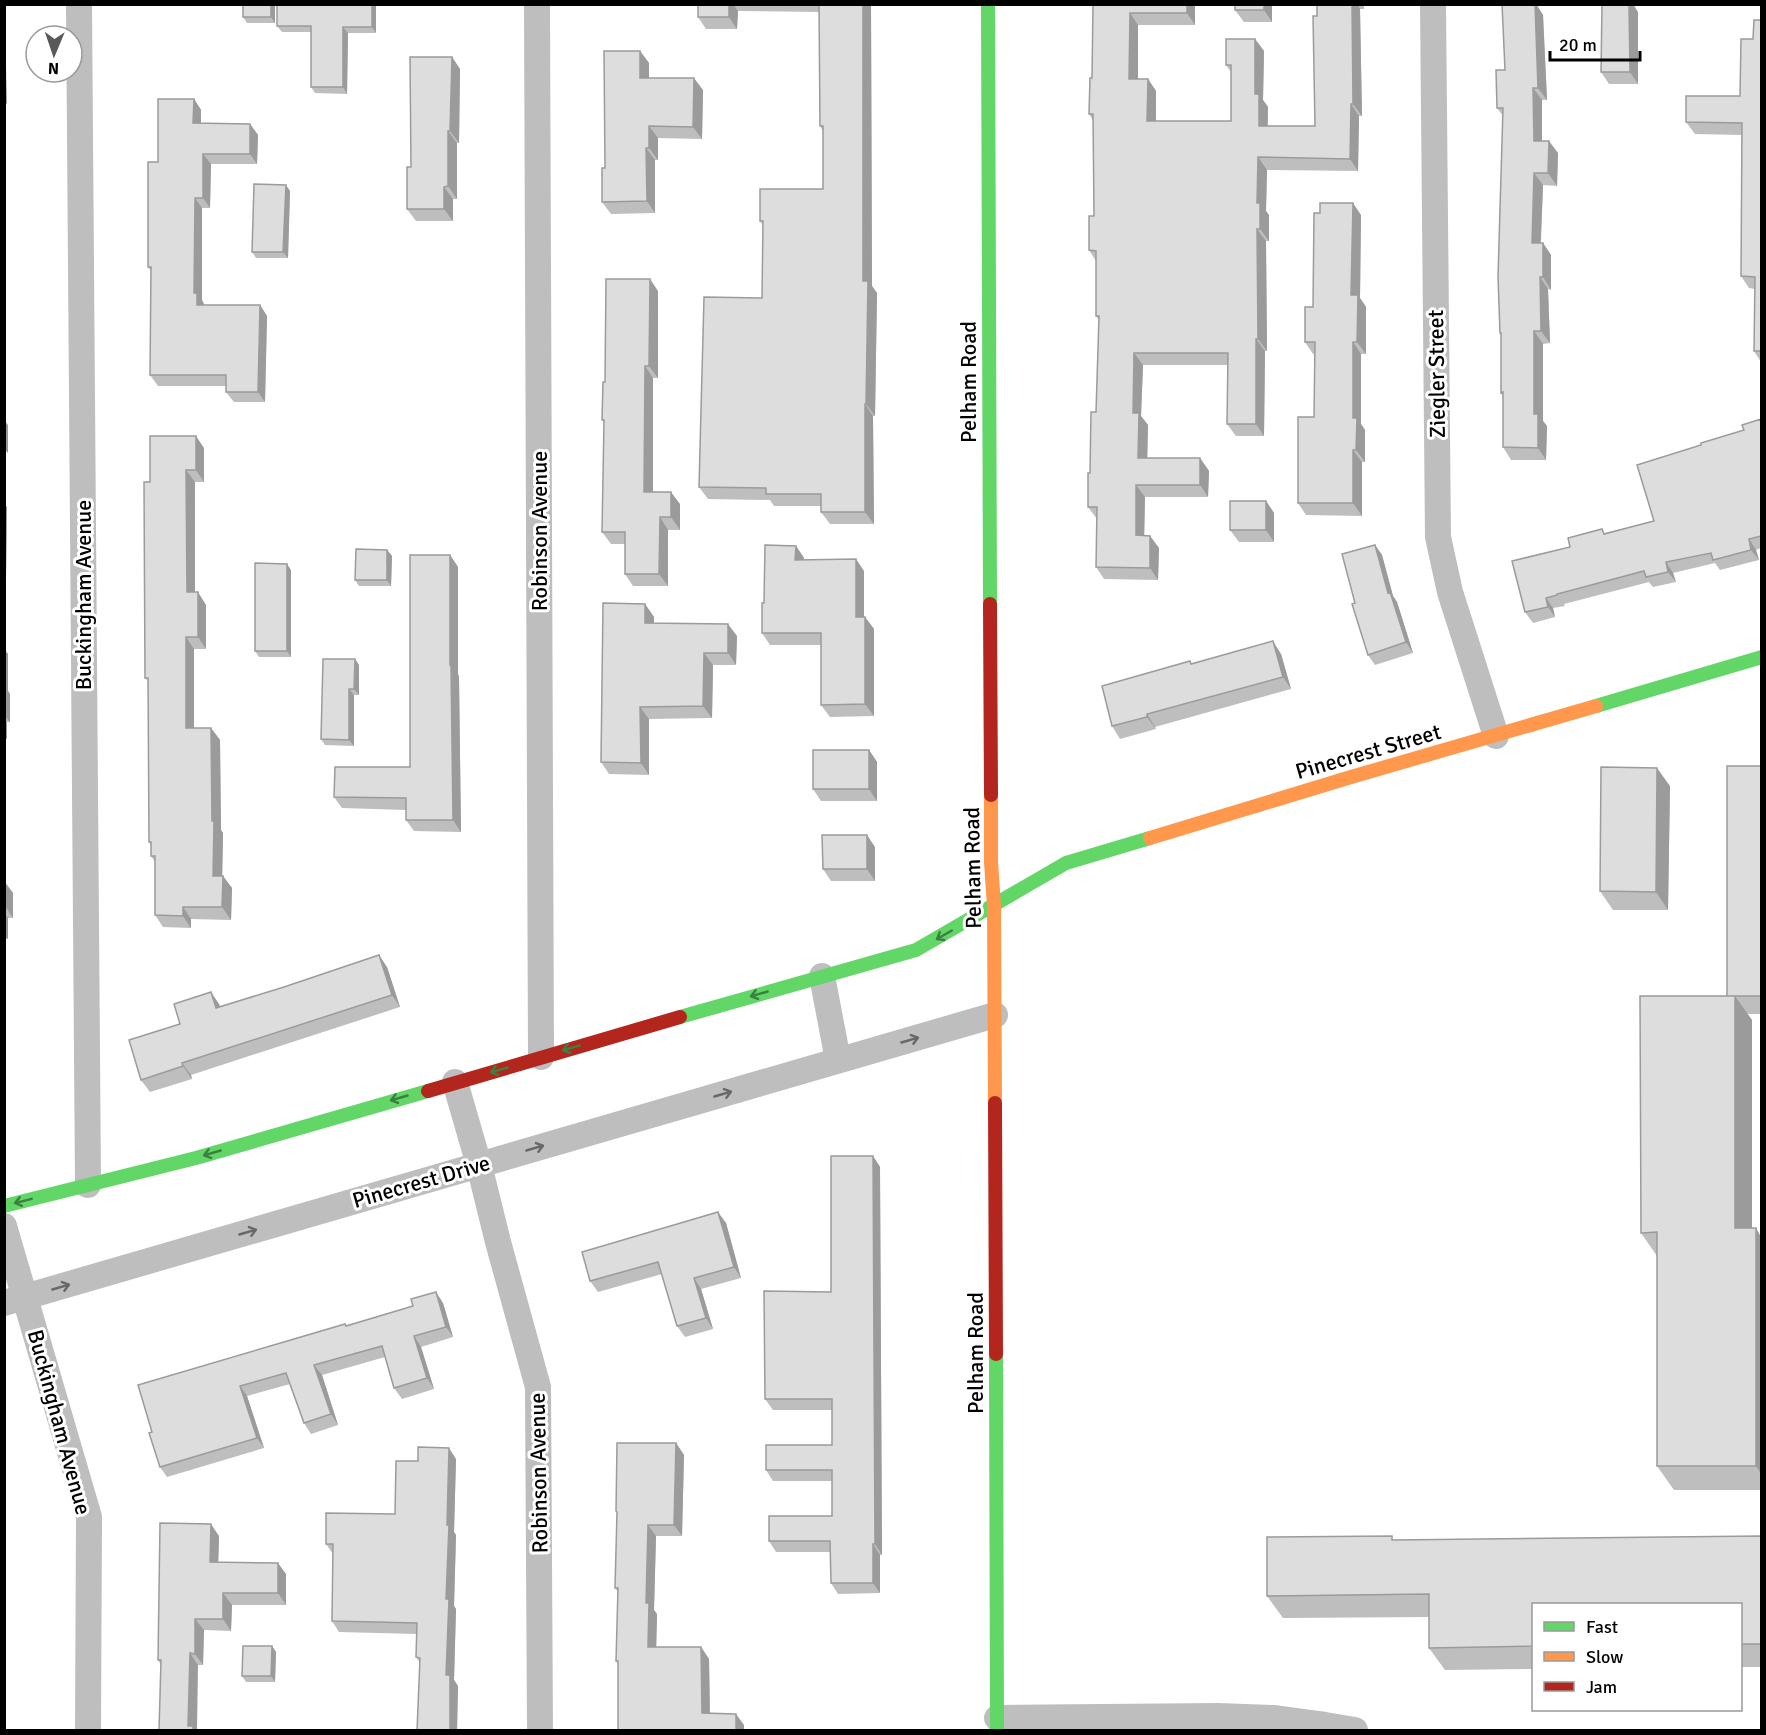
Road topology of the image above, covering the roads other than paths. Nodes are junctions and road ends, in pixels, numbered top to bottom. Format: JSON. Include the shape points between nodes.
{"nodes":[{"id":1,"x":79,"y":4,"type":"edge"},
{"id":2,"x":537,"y":4,"type":"edge"},
{"id":3,"x":988,"y":4,"type":"edge"},
{"id":4,"x":1434,"y":4,"type":"edge"},
{"id":5,"x":1761,"y":657,"type":"edge"},
{"id":6,"x":1496,"y":736,"type":"junction"},
{"id":7,"x":994,"y":906,"type":"junction"},
{"id":8,"x":822,"y":976,"type":"junction"},
{"id":9,"x":995,"y":1015,"type":"junction"},
{"id":10,"x":541,"y":1057,"type":"junction"},
{"id":11,"x":838,"y":1060,"type":"junction"},
{"id":12,"x":455,"y":1082,"type":"junction"},
{"id":13,"x":479,"y":1165,"type":"junction"},
{"id":14,"x":88,"y":1185,"type":"junction"},
{"id":15,"x":4,"y":1206,"type":"edge"},
{"id":16,"x":4,"y":1226,"type":"edge"},
{"id":17,"x":15,"y":1300,"type":"edge"},
{"id":18,"x":997,"y":1724,"type":"edge"},
{"id":19,"x":88,"y":1731,"type":"edge"},
{"id":20,"x":540,"y":1731,"type":"edge"},
{"id":21,"x":1355,"y":1731,"type":"edge"}],
"edges":[{"from":1,"to":14,"type":"street","name":"Buckingham Avenue"},
{"from":2,"to":10,"type":"street","name":"Robinson Avenue"},
{"from":3,"to":7,"type":"street","name":"Pelham Road"},
{"from":4,"to":6,"type":"street","name":"Ziegler Street","via":[[1438,537],[1450,592]]},
{"from":5,"to":6,"type":"street","name":"Pinecrest Street"},
{"from":6,"to":7,"type":"street","name":"Pinecrest Street","via":[[1066,863]]},
{"from":7,"to":8,"type":"street","one_way":true,"via":[[916,950]]},
{"from":7,"to":9,"type":"street","name":"Pelham Road"},
{"from":8,"to":10,"type":"street","one_way":true},
{"from":8,"to":11,"type":"street"},
{"from":11,"to":9,"type":"street","name":"Pinecrest Drive","one_way":true},
{"from":9,"to":18,"type":"street","name":"Pelham Road"},
{"from":10,"to":12,"type":"street","one_way":true},
{"from":13,"to":11,"type":"street","name":"Pinecrest Drive","one_way":true},
{"from":12,"to":13,"type":"street","name":"Robinson Avenue"},
{"from":12,"to":14,"type":"street","one_way":true,"via":[[196,1158]]},
{"from":17,"to":13,"type":"street","name":"Pinecrest Drive","one_way":true},
{"from":13,"to":20,"type":"street","name":"Robinson Avenue","via":[[538,1387]]},
{"from":14,"to":15,"type":"street","one_way":true},
{"from":16,"to":17,"type":"street","name":"Buckingham Avenue"},
{"from":17,"to":19,"type":"street","name":"Buckingham Avenue","via":[[89,1517]]},
{"from":18,"to":21,"type":"street","via":[[1218,1716],[1273,1718]]}]}
